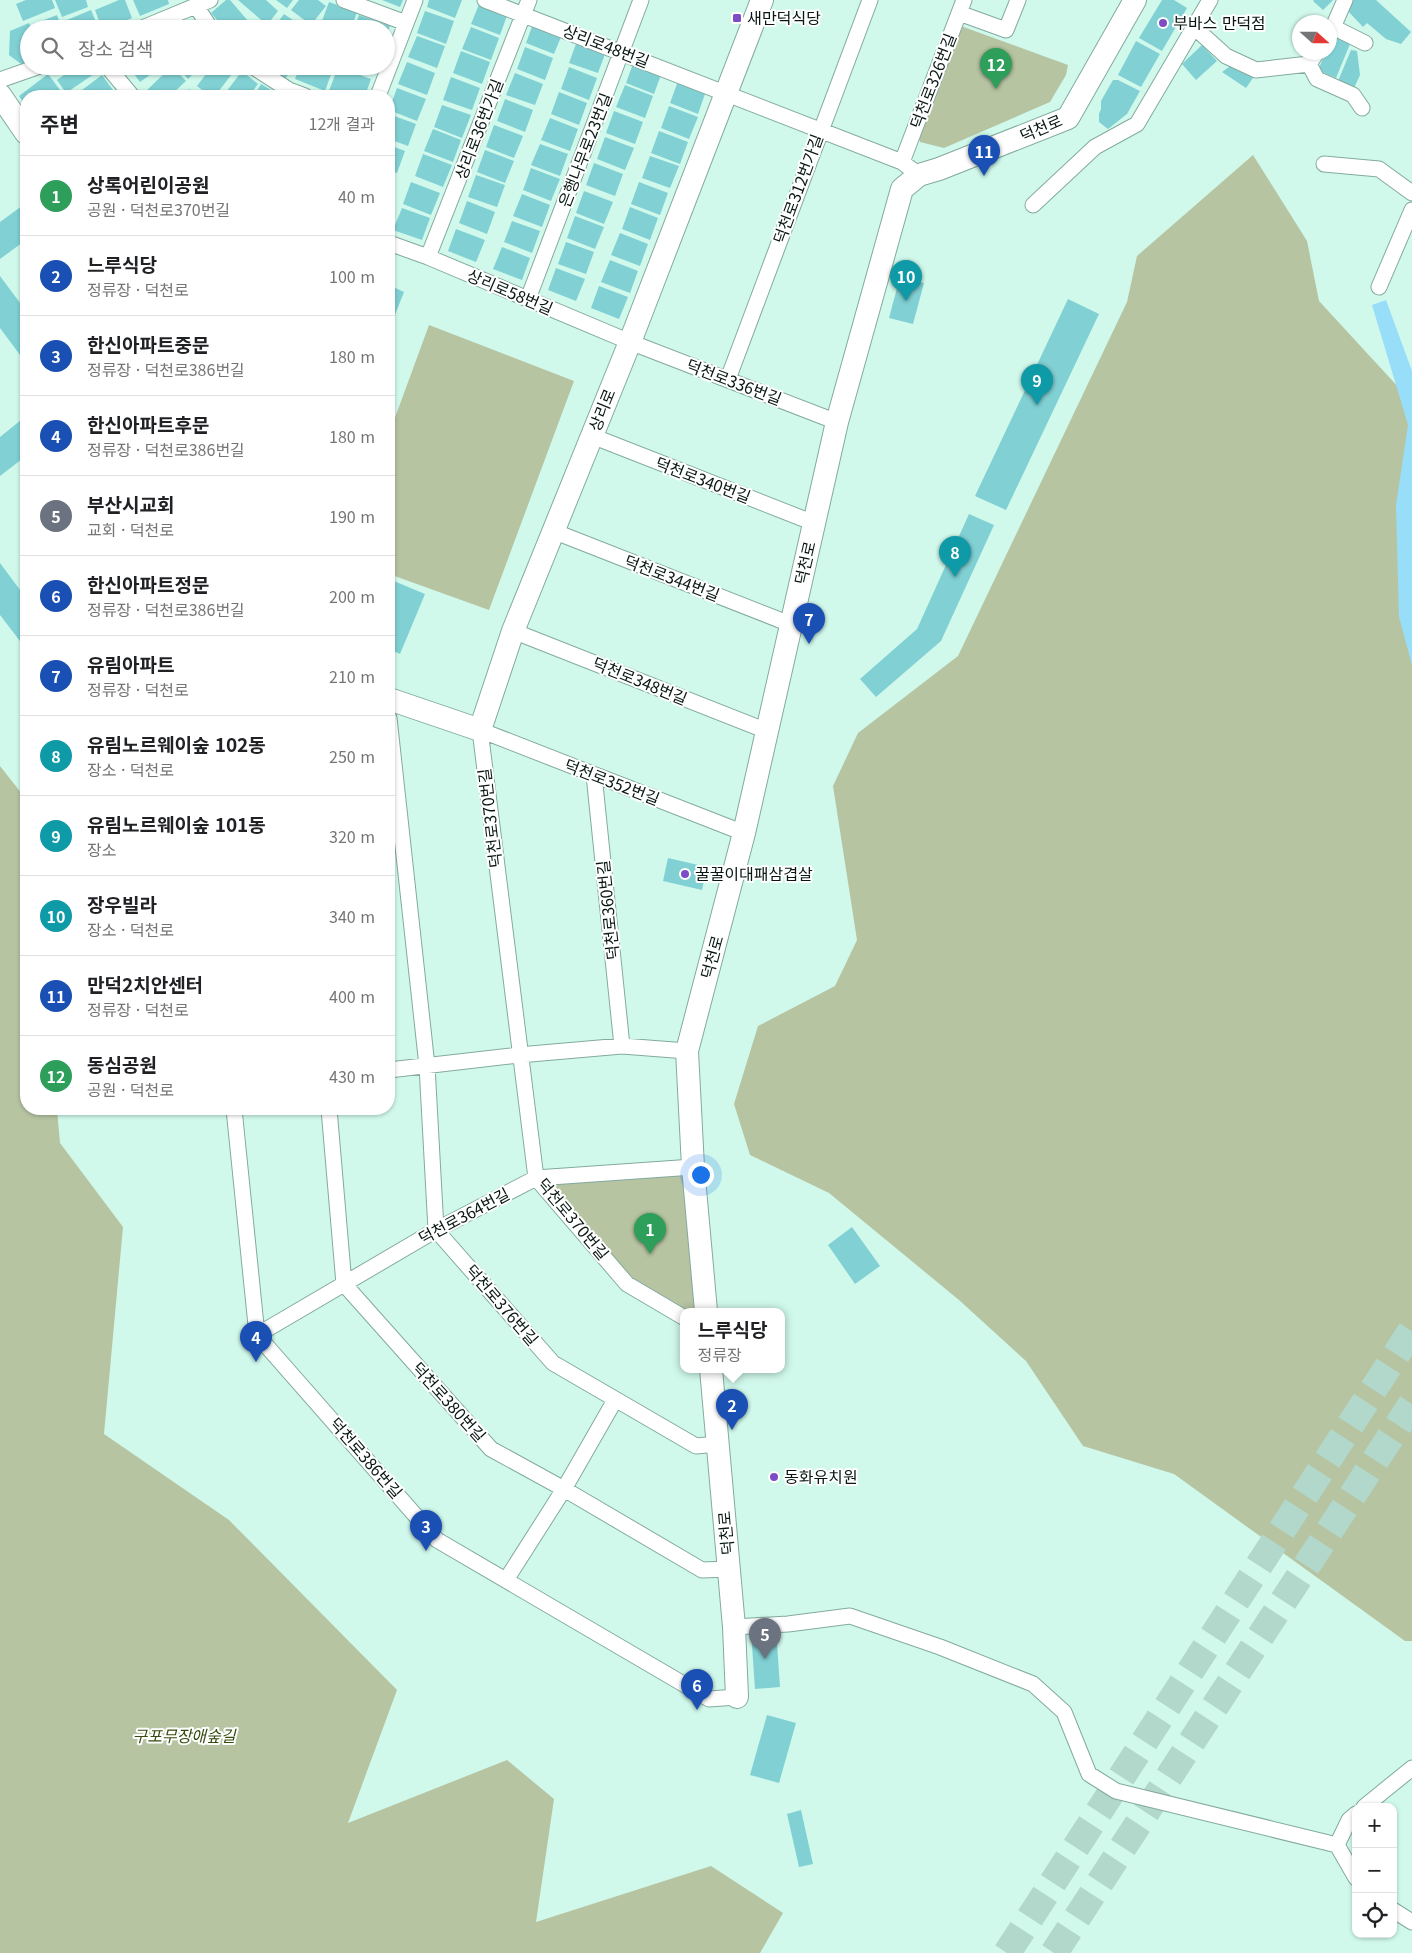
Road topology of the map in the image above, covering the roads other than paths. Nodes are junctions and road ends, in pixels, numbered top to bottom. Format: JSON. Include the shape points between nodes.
{"nodes":[{"id":1,"x":344,"y":0,"type":"edge"},
{"id":2,"x":415,"y":0,"type":"edge"},
{"id":3,"x":485,"y":0,"type":"edge"},
{"id":4,"x":642,"y":0,"type":"edge"},
{"id":5,"x":762,"y":0,"type":"edge"},
{"id":6,"x":870,"y":0,"type":"edge"},
{"id":7,"x":1018,"y":0,"type":"edge"},
{"id":8,"x":1135,"y":0,"type":"edge"},
{"id":9,"x":1210,"y":0,"type":"edge"},
{"id":10,"x":1345,"y":0,"type":"edge"},
{"id":11,"x":203,"y":3,"type":"edge"},
{"id":12,"x":961,"y":6,"type":"edge"},
{"id":13,"x":526,"y":7,"type":"edge"},
{"id":14,"x":1337,"y":17,"type":"edge"},
{"id":15,"x":162,"y":20,"type":"edge"},
{"id":16,"x":208,"y":20,"type":"edge"},
{"id":17,"x":406,"y":23,"type":"junction"},
{"id":18,"x":1194,"y":27,"type":"junction"},
{"id":19,"x":1337,"y":32,"type":"edge"},
{"id":20,"x":1365,"y":43,"type":"dead end"},
{"id":21,"x":395,"y":52,"type":"edge"},
{"id":22,"x":622,"y":52,"type":"junction"},
{"id":23,"x":1304,"y":60,"type":"edge"},
{"id":24,"x":1313,"y":60,"type":"edge"},
{"id":25,"x":20,"y":73,"type":"edge"},
{"id":26,"x":114,"y":75,"type":"edge"},
{"id":27,"x":266,"y":75,"type":"edge"},
{"id":28,"x":386,"y":75,"type":"edge"},
{"id":29,"x":0,"y":80,"type":"edge"},
{"id":30,"x":127,"y":90,"type":"edge"},
{"id":31,"x":289,"y":90,"type":"edge"},
{"id":32,"x":380,"y":90,"type":"edge"},
{"id":33,"x":726,"y":94,"type":"junction"},
{"id":34,"x":0,"y":95,"type":"edge"},
{"id":35,"x":1362,"y":108,"type":"dead end"},
{"id":36,"x":20,"y":124,"type":"edge"},
{"id":37,"x":820,"y":131,"type":"junction"},
{"id":38,"x":1324,"y":164,"type":"dead end"},
{"id":39,"x":910,"y":168,"type":"junction"},
{"id":40,"x":1412,"y":193,"type":"edge"},
{"id":41,"x":1033,"y":205,"type":"dead end"},
{"id":42,"x":1412,"y":210,"type":"edge"},
{"id":43,"x":395,"y":245,"type":"edge"},
{"id":44,"x":428,"y":258,"type":"junction"},
{"id":45,"x":1379,"y":287,"type":"dead end"},
{"id":46,"x":528,"y":299,"type":"junction"},
{"id":47,"x":630,"y":342,"type":"junction"},
{"id":48,"x":728,"y":379,"type":"junction"},
{"id":49,"x":837,"y":422,"type":"junction"},
{"id":50,"x":592,"y":436,"type":"junction"},
{"id":51,"x":814,"y":523,"type":"junction"},
{"id":52,"x":553,"y":532,"type":"junction"},
{"id":53,"x":790,"y":624,"type":"junction"},
{"id":54,"x":513,"y":631,"type":"junction"},
{"id":55,"x":395,"y":701,"type":"edge"},
{"id":56,"x":480,"y":730,"type":"junction"},
{"id":57,"x":767,"y":732,"type":"junction"},
{"id":58,"x":395,"y":773,"type":"edge"},
{"id":59,"x":594,"y":775,"type":"junction"},
{"id":60,"x":744,"y":833,"type":"junction"},
{"id":61,"x":622,"y":1046,"type":"junction"},
{"id":62,"x":687,"y":1051,"type":"junction"},
{"id":63,"x":519,"y":1055,"type":"junction"},
{"id":64,"x":427,"y":1066,"type":"junction"},
{"id":65,"x":395,"y":1069,"type":"edge"},
{"id":66,"x":235,"y":1115,"type":"edge"},
{"id":67,"x":330,"y":1115,"type":"edge"},
{"id":68,"x":692,"y":1167,"type":"junction"},
{"id":69,"x":536,"y":1178,"type":"junction"},
{"id":70,"x":436,"y":1230,"type":"junction"},
{"id":71,"x":344,"y":1284,"type":"junction"},
{"id":72,"x":706,"y":1308,"type":"edge"},
{"id":73,"x":680,"y":1315,"type":"edge"},
{"id":74,"x":257,"y":1335,"type":"junction"},
{"id":75,"x":711,"y":1373,"type":"edge"},
{"id":76,"x":615,"y":1400,"type":"junction"},
{"id":77,"x":718,"y":1444,"type":"junction"},
{"id":78,"x":564,"y":1489,"type":"junction"},
{"id":79,"x":729,"y":1570,"type":"junction"},
{"id":80,"x":506,"y":1580,"type":"junction"},
{"id":81,"x":734,"y":1627,"type":"junction"},
{"id":82,"x":738,"y":1697,"type":"joint"},
{"id":83,"x":1412,"y":1768,"type":"edge"},
{"id":84,"x":1369,"y":1803,"type":"edge"},
{"id":85,"x":1352,"y":1817,"type":"edge"},
{"id":86,"x":1337,"y":1845,"type":"junction"},
{"id":87,"x":1352,"y":1871,"type":"edge"},
{"id":88,"x":1397,"y":1913,"type":"edge"},
{"id":89,"x":1412,"y":1922,"type":"edge"}],
"edges":[{"from":1,"to":17,"type":"street"},
{"from":2,"to":17,"type":"street"},
{"from":3,"to":13,"type":"street","name":"상리로48번길"},
{"from":4,"to":22,"type":"street","name":"은행나무로23번길"},
{"from":5,"to":33,"type":"main road","name":"상리로"},
{"from":6,"to":37,"type":"street","name":"덕천로312번가길"},
{"from":7,"to":12,"type":"street","via":[[1006,30]]},
{"from":8,"to":39,"type":"main road","name":"덕천로","via":[[1068,118],[939,169]]},
{"from":9,"to":18,"type":"street"},
{"from":10,"to":14,"type":"street"},
{"from":11,"to":15,"type":"street"},
{"from":11,"to":16,"type":"street"},
{"from":12,"to":39,"type":"street","name":"덕천로326번길"},
{"from":13,"to":22,"type":"street","name":"상리로48번길"},
{"from":13,"to":44,"type":"street","name":"상리로36번가길"},
{"from":17,"to":21,"type":"street"},
{"from":18,"to":23,"type":"street","via":[[1226,56],[1256,70]]},
{"from":18,"to":41,"type":"street","via":[[1137,124],[1095,146]]},
{"from":19,"to":20,"type":"street"},
{"from":22,"to":33,"type":"street","name":"상리로48번길"},
{"from":22,"to":46,"type":"street","name":"은행나무로23번길"},
{"from":24,"to":35,"type":"street","via":[[1317,79],[1353,95]]},
{"from":25,"to":29,"type":"street"},
{"from":26,"to":30,"type":"street"},
{"from":27,"to":31,"type":"street"},
{"from":28,"to":32,"type":"street"},
{"from":33,"to":37,"type":"street","name":"상리로48번길"},
{"from":33,"to":47,"type":"main road","name":"상리로"},
{"from":34,"to":36,"type":"main road"},
{"from":37,"to":39,"type":"street","name":"상리로48번길"},
{"from":37,"to":48,"type":"street","name":"덕천로312번가길"},
{"from":38,"to":40,"type":"street","via":[[1379,169]]},
{"from":39,"to":49,"type":"main road","name":"덕천로"},
{"from":42,"to":45,"type":"street"},
{"from":43,"to":44,"type":"street","name":"상리로58번길"},
{"from":44,"to":46,"type":"street","name":"상리로58번길"},
{"from":46,"to":47,"type":"street","name":"상리로58번길"},
{"from":47,"to":48,"type":"street","name":"덕천로336번길"},
{"from":47,"to":50,"type":"main road","name":"상리로"},
{"from":48,"to":49,"type":"street","name":"덕천로336번길"},
{"from":49,"to":51,"type":"main road","name":"덕천로"},
{"from":50,"to":51,"type":"street","name":"덕천로340번길"},
{"from":50,"to":52,"type":"main road","name":"상리로"},
{"from":51,"to":53,"type":"main road","name":"덕천로"},
{"from":52,"to":53,"type":"street","name":"덕천로344번길"},
{"from":52,"to":54,"type":"main road","name":"상리로"},
{"from":53,"to":57,"type":"main road","name":"덕천로"},
{"from":54,"to":56,"type":"main road","name":"상리로"},
{"from":54,"to":57,"type":"street","name":"덕천로348번길"},
{"from":55,"to":56,"type":"main road"},
{"from":56,"to":59,"type":"street","name":"덕천로352번길"},
{"from":56,"to":63,"type":"street","name":"덕천로370번길"},
{"from":57,"to":60,"type":"main road","name":"덕천로"},
{"from":58,"to":64,"type":"street"},
{"from":59,"to":60,"type":"street","name":"덕천로352번길"},
{"from":59,"to":61,"type":"street","name":"덕천로360번길"},
{"from":60,"to":62,"type":"main road","name":"덕천로"},
{"from":61,"to":62,"type":"street"},
{"from":61,"to":63,"type":"street"},
{"from":62,"to":68,"type":"main road","name":"덕천로"},
{"from":63,"to":64,"type":"street"},
{"from":63,"to":69,"type":"street","name":"덕천로370번길"},
{"from":64,"to":65,"type":"street"},
{"from":64,"to":70,"type":"street"},
{"from":66,"to":74,"type":"street"},
{"from":67,"to":71,"type":"street"},
{"from":68,"to":69,"type":"street","name":"덕천로364번길"},
{"from":68,"to":72,"type":"main road","name":"덕천로"},
{"from":69,"to":70,"type":"street","name":"덕천로364번길"},
{"from":69,"to":73,"type":"street","name":"덕천로370번길","via":[[627,1284]]},
{"from":70,"to":71,"type":"street","name":"덕천로364번길"},
{"from":70,"to":76,"type":"street","name":"덕천로376번길","via":[[553,1364]]},
{"from":71,"to":74,"type":"street","name":"덕천로364번길"},
{"from":71,"to":78,"type":"street","name":"덕천로380번길","via":[[491,1450]]},
{"from":74,"to":80,"type":"street","name":"덕천로386번길","via":[[437,1540]]},
{"from":75,"to":77,"type":"main road","name":"덕천로"},
{"from":76,"to":77,"type":"street","name":"덕천로376번길","via":[[696,1446]]},
{"from":76,"to":78,"type":"street"},
{"from":77,"to":79,"type":"main road","name":"덕천로"},
{"from":78,"to":79,"type":"street","name":"덕천로380번길","via":[[702,1570]]},
{"from":78,"to":80,"type":"street"},
{"from":79,"to":81,"type":"main road","name":"덕천로"},
{"from":80,"to":82,"type":"street","name":"덕천로386번길","via":[[709,1699]]},
{"from":81,"to":82,"type":"main road","name":"덕천로"},
{"from":81,"to":86,"type":"street","via":[[850,1616],[940,1647],[1032,1684],[1064,1712],[1089,1774],[1116,1791]]},
{"from":83,"to":84,"type":"street"},
{"from":85,"to":86,"type":"street"},
{"from":86,"to":87,"type":"street"},
{"from":88,"to":89,"type":"street"}]}
